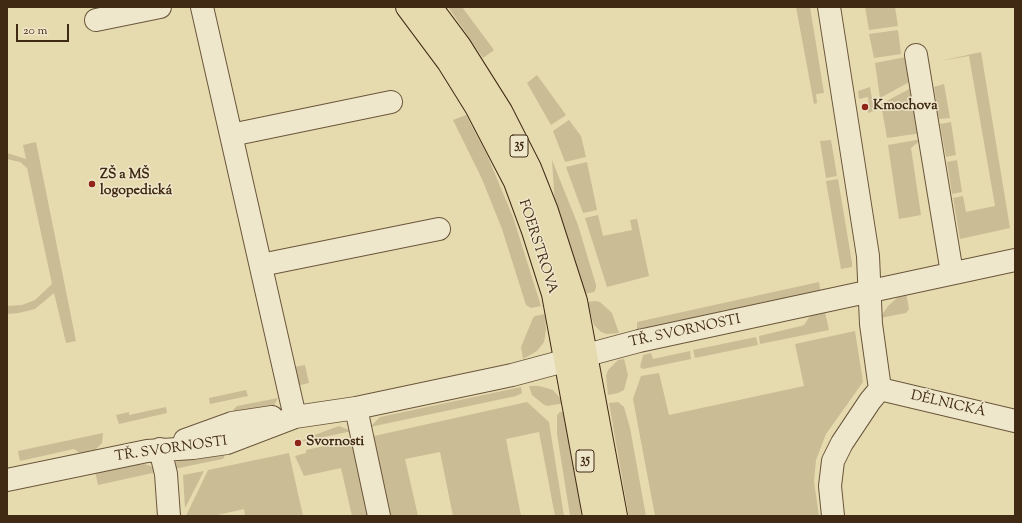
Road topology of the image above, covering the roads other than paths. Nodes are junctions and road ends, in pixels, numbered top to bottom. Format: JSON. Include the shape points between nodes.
{"nodes":[{"id":1,"x":160,"y":7,"type":"edge"},
{"id":2,"x":202,"y":7,"type":"edge"},
{"id":3,"x":407,"y":7,"type":"edge"},
{"id":4,"x":431,"y":7,"type":"edge"},
{"id":5,"x":829,"y":7,"type":"edge"},
{"id":6,"x":96,"y":20,"type":"dead end"},
{"id":7,"x":916,"y":55,"type":"dead end"},
{"id":8,"x":391,"y":102,"type":"dead end"},
{"id":9,"x":231,"y":135,"type":"junction"},
{"id":10,"x":439,"y":228,"type":"dead end"},
{"id":11,"x":1015,"y":260,"type":"edge"},
{"id":12,"x":261,"y":265,"type":"junction"},
{"id":13,"x":952,"y":273,"type":"junction"},
{"id":14,"x":870,"y":291,"type":"junction"},
{"id":15,"x":576,"y":358,"type":"junction"},
{"id":16,"x":880,"y":389,"type":"junction"},
{"id":17,"x":356,"y":408,"type":"junction"},
{"id":18,"x":295,"y":417,"type":"junction"},
{"id":19,"x":1015,"y":421,"type":"edge"},
{"id":20,"x":160,"y":449,"type":"junction"},
{"id":21,"x":7,"y":480,"type":"edge"},
{"id":22,"x":170,"y":516,"type":"edge"},
{"id":23,"x":379,"y":516,"type":"edge"},
{"id":24,"x":594,"y":516,"type":"edge"},
{"id":25,"x":616,"y":516,"type":"edge"},
{"id":26,"x":833,"y":516,"type":"edge"}],
"edges":[{"from":1,"to":6,"type":"street"},
{"from":2,"to":9,"type":"street"},
{"from":3,"to":15,"type":"main road","name":"FOERSTROVA","number":"35","via":[[429,34],[464,86],[515,182]]},
{"from":4,"to":15,"type":"main road","name":"FOERSTROVA","number":"35","via":[[489,91],[534,177],[572,285]]},
{"from":5,"to":14,"type":"street","via":[[865,231]]},
{"from":7,"to":13,"type":"street"},
{"from":8,"to":9,"type":"street"},
{"from":9,"to":12,"type":"street"},
{"from":10,"to":12,"type":"street"},
{"from":11,"to":13,"type":"street","name":"TŘ. SVORNOSTI"},
{"from":12,"to":18,"type":"street"},
{"from":13,"to":14,"type":"street","name":"TŘ. SVORNOSTI"},
{"from":14,"to":15,"type":"street","name":"TŘ. SVORNOSTI","via":[[639,341]]},
{"from":14,"to":16,"type":"street","via":[[871,324]]},
{"from":15,"to":17,"type":"street","name":"TŘ. SVORNOSTI","via":[[512,375]]},
{"from":15,"to":24,"type":"main road","name":"FOERSTROVA","number":"35"},
{"from":15,"to":25,"type":"main road","name":"FOERSTROVA","number":"35"},
{"from":16,"to":19,"type":"street","name":"DĚLNICKÁ"},
{"from":16,"to":26,"type":"street","via":[[835,456],[830,486]]},
{"from":17,"to":18,"type":"street","name":"TŘ. SVORNOSTI"},
{"from":17,"to":23,"type":"street"},
{"from":18,"to":20,"type":"street","name":"TŘ. SVORNOSTI","via":[[227,443]]},
{"from":20,"to":21,"type":"street","name":"TŘ. SVORNOSTI"},
{"from":20,"to":22,"type":"street","via":[[166,474]]}]}
